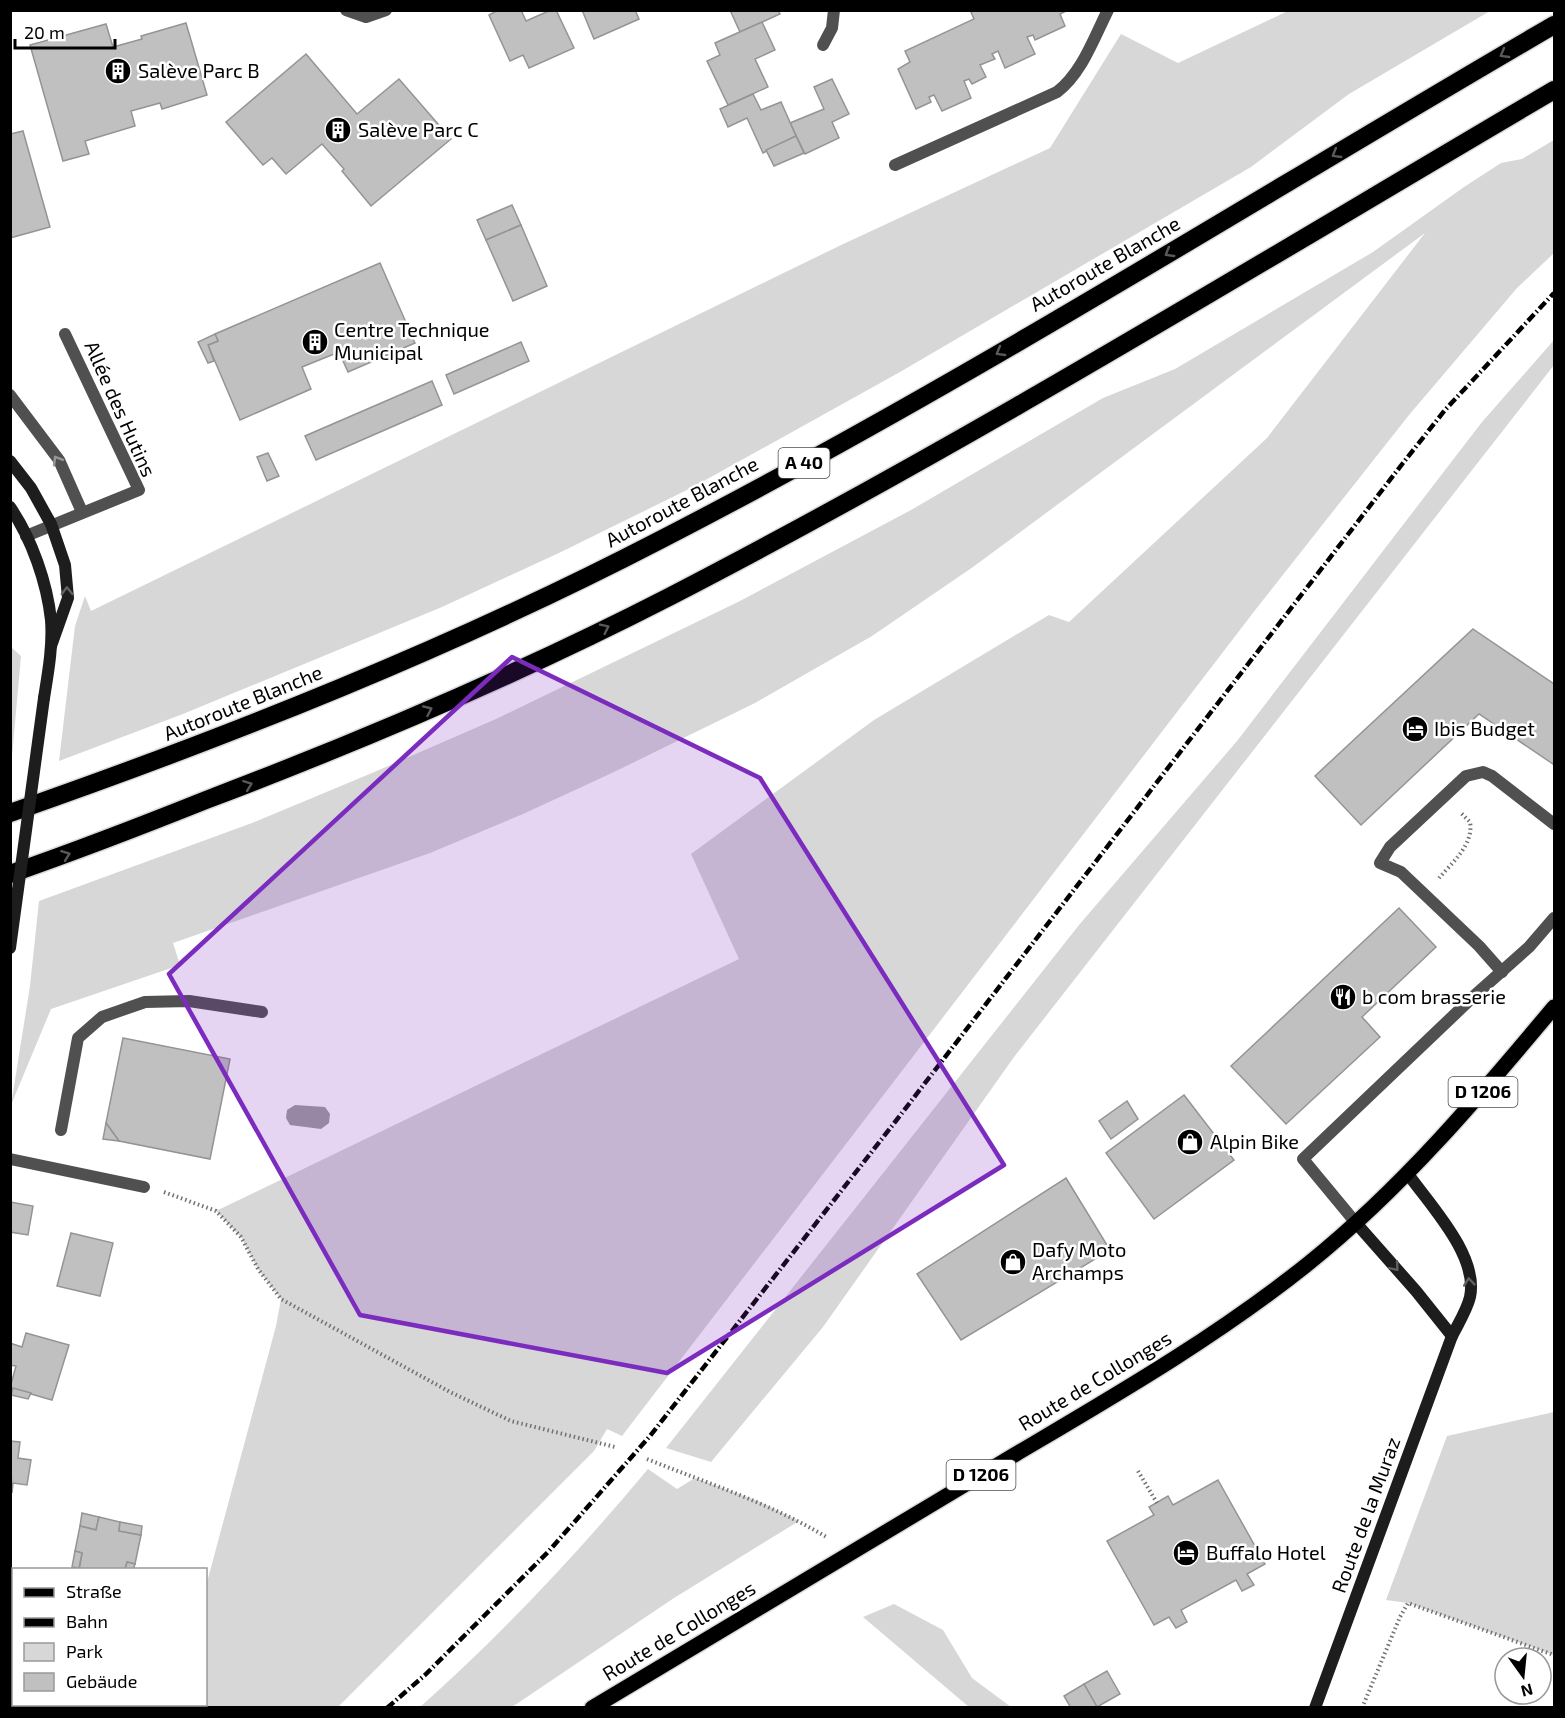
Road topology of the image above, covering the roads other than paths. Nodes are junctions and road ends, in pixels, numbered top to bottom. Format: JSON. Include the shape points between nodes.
{"nodes":[{"id":1,"x":346,"y":10,"type":"edge"},
{"id":2,"x":386,"y":10,"type":"edge"},
{"id":3,"x":834,"y":10,"type":"edge"},
{"id":4,"x":1108,"y":10,"type":"edge"},
{"id":5,"x":1554,"y":25,"type":"edge"},
{"id":6,"x":823,"y":45,"type":"dead end"},
{"id":7,"x":1554,"y":90,"type":"edge"},
{"id":8,"x":895,"y":165,"type":"dead end"},
{"id":9,"x":65,"y":334,"type":"dead end"},
{"id":10,"x":10,"y":396,"type":"edge"},
{"id":11,"x":10,"y":460,"type":"edge"},
{"id":12,"x":10,"y":507,"type":"edge"},
{"id":13,"x":82,"y":512,"type":"junction"},
{"id":14,"x":51,"y":524,"type":"junction"},
{"id":15,"x":26,"y":536,"type":"junction"},
{"id":16,"x":51,"y":646,"type":"junction"},
{"id":17,"x":10,"y":813,"type":"edge"},
{"id":18,"x":1554,"y":824,"type":"edge"},
{"id":19,"x":10,"y":874,"type":"edge"},
{"id":20,"x":1554,"y":918,"type":"edge"},
{"id":21,"x":10,"y":948,"type":"edge"},
{"id":22,"x":1502,"y":972,"type":"junction"},
{"id":23,"x":1554,"y":1007,"type":"edge"},
{"id":24,"x":262,"y":1012,"type":"dead end"},
{"id":25,"x":61,"y":1131,"type":"dead end"},
{"id":26,"x":10,"y":1159,"type":"edge"},
{"id":27,"x":1408,"y":1174,"type":"junction"},
{"id":28,"x":144,"y":1187,"type":"road end"},
{"id":29,"x":1356,"y":1223,"type":"junction"},
{"id":30,"x":1452,"y":1336,"type":"junction"},
{"id":31,"x":592,"y":1707,"type":"edge"},
{"id":32,"x":1315,"y":1707,"type":"edge"}],
"edges":[{"from":1,"to":2,"type":"street","via":[[366,17]]},
{"from":3,"to":6,"type":"street","via":[[832,28]]},
{"from":4,"to":8,"type":"street","via":[[1078,70],[1057,92]]},
{"from":5,"to":17,"type":"highway","name":"Autoroute Blanche","number":"A 40","one_way":true,"via":[[933,391],[660,540],[412,659],[154,763]]},
{"from":19,"to":7,"type":"highway","number":"A 40","one_way":true,"via":[[306,762],[423,713],[667,598],[961,439]]},
{"from":9,"to":13,"type":"street","name":"Allée des Hutins","via":[[139,490]]},
{"from":13,"to":10,"type":"street","one_way":true,"via":[[59,460]]},
{"from":11,"to":14,"type":"street"},
{"from":12,"to":15,"type":"street"},
{"from":13,"to":14,"type":"street","name":"Allée des Hutins"},
{"from":14,"to":15,"type":"street","name":"Allée des Hutins"},
{"from":16,"to":14,"type":"street","one_way":true,"via":[[68,598],[65,565]]},
{"from":15,"to":16,"type":"street","via":[[46,597]]},
{"from":16,"to":21,"type":"street","bridge":true},
{"from":18,"to":22,"type":"street","via":[[1488,773],[1478,772],[1466,776],[1444,795],[1390,847],[1380,863],[1401,872]]},
{"from":20,"to":22,"type":"street"},
{"from":22,"to":29,"type":"street","via":[[1303,1159]]},
{"from":23,"to":27,"type":"main road","name":"Route de Collonges","number":"D 1206"},
{"from":24,"to":25,"type":"street","via":[[189,1001],[145,1002],[102,1017],[78,1038]]},
{"from":26,"to":28,"type":"street"},
{"from":27,"to":29,"type":"main road","name":"Route de Collonges","number":"D 1206"},
{"from":30,"to":27,"type":"street","name":"Route de la Muraz","one_way":true,"via":[[1470,1296],[1469,1274],[1456,1241]]},
{"from":29,"to":30,"type":"street","one_way":true},
{"from":29,"to":31,"type":"main road","name":"Route de Collonges","number":"D 1206","via":[[1258,1302],[1146,1377]]},
{"from":30,"to":32,"type":"street","name":"Route de la Muraz"}]}
